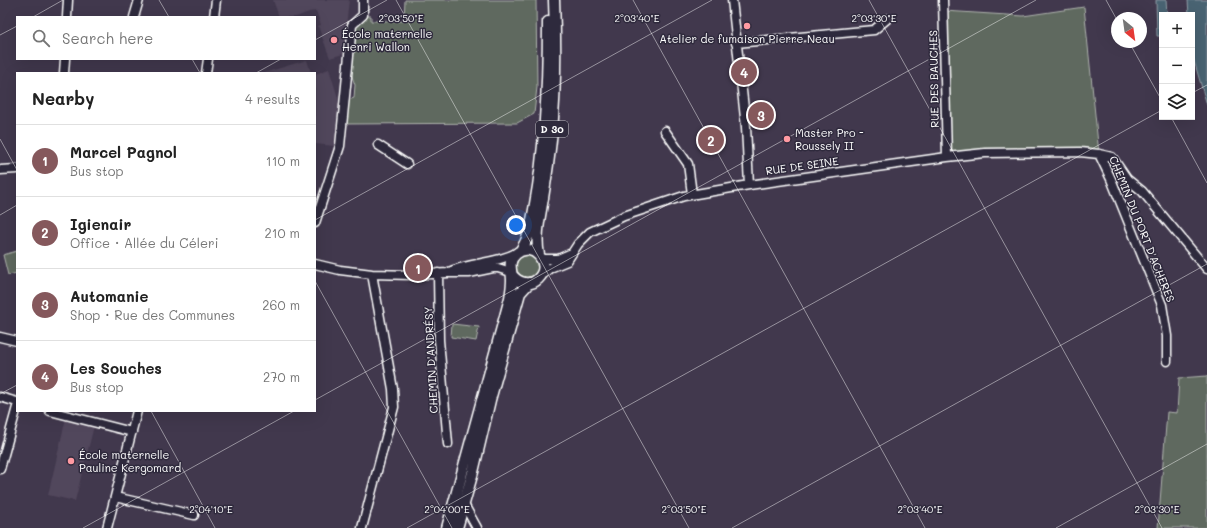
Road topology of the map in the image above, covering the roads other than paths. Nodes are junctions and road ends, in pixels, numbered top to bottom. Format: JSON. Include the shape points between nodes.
{"nodes":[{"id":1,"x":68,"y":0,"type":"edge"},
{"id":2,"x":139,"y":0,"type":"edge"},
{"id":3,"x":216,"y":0,"type":"edge"},
{"id":4,"x":363,"y":0,"type":"edge"},
{"id":5,"x":548,"y":0,"type":"edge"},
{"id":6,"x":554,"y":0,"type":"edge"},
{"id":7,"x":732,"y":0,"type":"edge"},
{"id":8,"x":944,"y":0,"type":"edge"},
{"id":9,"x":67,"y":16,"type":"edge"},
{"id":10,"x":134,"y":16,"type":"edge"},
{"id":11,"x":214,"y":16,"type":"edge"},
{"id":12,"x":888,"y":19,"type":"dead end"},
{"id":13,"x":736,"y":43,"type":"junction"},
{"id":14,"x":65,"y":60,"type":"edge"},
{"id":15,"x":208,"y":60,"type":"edge"},
{"id":16,"x":64,"y":72,"type":"edge"},
{"id":17,"x":206,"y":72,"type":"edge"},
{"id":18,"x":665,"y":131,"type":"dead end"},
{"id":19,"x":378,"y":145,"type":"dead end"},
{"id":20,"x":1099,"y":154,"type":"junction"},
{"id":21,"x":947,"y":157,"type":"junction"},
{"id":22,"x":407,"y":164,"type":"dead end"},
{"id":23,"x":16,"y":169,"type":"edge"},
{"id":24,"x":0,"y":170,"type":"edge"},
{"id":25,"x":750,"y":185,"type":"junction"},
{"id":26,"x":692,"y":194,"type":"junction"},
{"id":27,"x":316,"y":220,"type":"edge"},
{"id":28,"x":519,"y":252,"type":"junction"},
{"id":29,"x":572,"y":253,"type":"junction"},
{"id":30,"x":540,"y":257,"type":"junction"},
{"id":31,"x":316,"y":264,"type":"edge"},
{"id":32,"x":1207,"y":269,"type":"edge"},
{"id":33,"x":438,"y":273,"type":"junction"},
{"id":34,"x":448,"y":273,"type":"junction"},
{"id":35,"x":372,"y":274,"type":"junction"},
{"id":36,"x":511,"y":274,"type":"junction"},
{"id":37,"x":542,"y":275,"type":"junction"},
{"id":38,"x":529,"y":283,"type":"junction"},
{"id":39,"x":0,"y":337,"type":"edge"},
{"id":40,"x":16,"y":341,"type":"edge"},
{"id":41,"x":1167,"y":361,"type":"dead end"},
{"id":42,"x":0,"y":397,"type":"edge"},
{"id":43,"x":16,"y":402,"type":"edge"},
{"id":44,"x":16,"y":411,"type":"edge"},
{"id":45,"x":54,"y":412,"type":"edge"},
{"id":46,"x":137,"y":412,"type":"edge"},
{"id":47,"x":132,"y":432,"type":"junction"},
{"id":48,"x":448,"y":444,"type":"dead end"},
{"id":49,"x":0,"y":469,"type":"edge"},
{"id":50,"x":458,"y":487,"type":"junction"},
{"id":51,"x":115,"y":497,"type":"junction"},
{"id":52,"x":464,"y":506,"type":"junction"},
{"id":53,"x":194,"y":515,"type":"dead end"},
{"id":54,"x":107,"y":528,"type":"edge"},
{"id":55,"x":362,"y":528,"type":"edge"},
{"id":56,"x":447,"y":528,"type":"edge"},
{"id":57,"x":457,"y":528,"type":"edge"},
{"id":58,"x":477,"y":528,"type":"edge"}],
"edges":[{"from":1,"to":9,"type":"street"},
{"from":2,"to":10,"type":"street"},
{"from":3,"to":11,"type":"street"},
{"from":4,"to":27,"type":"street","via":[[363,15],[352,25],[340,146]]},
{"from":5,"to":28,"type":"main road","number":"D 30","via":[[547,81],[542,154],[529,231]]},
{"from":6,"to":30,"type":"main road","number":"D 30","via":[[554,103],[537,235]]},
{"from":7,"to":13,"type":"street"},
{"from":8,"to":21,"type":"street","name":"RUE DES BAUCHES"},
{"from":12,"to":13,"type":"street","via":[[874,30]]},
{"from":13,"to":25,"type":"street"},
{"from":14,"to":16,"type":"street"},
{"from":15,"to":17,"type":"street"},
{"from":18,"to":26,"type":"street","via":[[688,164]]},
{"from":19,"to":22,"type":"street"},
{"from":20,"to":21,"type":"street","name":"RUE DE SEINE","via":[[985,153]]},
{"from":20,"to":32,"type":"street","via":[[1112,157],[1127,179],[1142,191]]},
{"from":20,"to":41,"type":"street","name":"CHEMIN DU PORT D'ACHERES","via":[[1162,305],[1167,336]]},
{"from":21,"to":25,"type":"street","name":"RUE DE SEINE"},
{"from":23,"to":24,"type":"street"},
{"from":25,"to":26,"type":"street","name":"RUE DE SEINE"},
{"from":26,"to":29,"type":"street","name":"RUE DE SEINE","via":[[624,216],[590,232]]},
{"from":28,"to":30,"type":"main road","via":[[531,250]]},
{"from":28,"to":34,"type":"street"},
{"from":28,"to":36,"type":"main road","via":[[511,260]]},
{"from":29,"to":30,"type":"street","via":[[558,259]]},
{"from":29,"to":37,"type":"street","name":"RUE DE SEINE","via":[[567,261],[545,271]]},
{"from":30,"to":37,"type":"main road"},
{"from":31,"to":35,"type":"street"},
{"from":33,"to":34,"type":"street"},
{"from":33,"to":35,"type":"street"},
{"from":33,"to":48,"type":"street","name":"CHEMIN D'ANDRÉSY","via":[[439,340]]},
{"from":34,"to":36,"type":"street","via":[[469,273],[498,268]]},
{"from":35,"to":55,"type":"street","via":[[394,407]]},
{"from":36,"to":38,"type":"main road","via":[[519,282]]},
{"from":36,"to":50,"type":"main road","via":[[510,298]]},
{"from":37,"to":38,"type":"main road"},
{"from":38,"to":52,"type":"main road","via":[[520,293]]},
{"from":39,"to":40,"type":"street"},
{"from":42,"to":43,"type":"street"},
{"from":44,"to":49,"type":"street"},
{"from":45,"to":47,"type":"street"},
{"from":46,"to":47,"type":"street"},
{"from":47,"to":51,"type":"street"},
{"from":50,"to":52,"type":"street"},
{"from":50,"to":56,"type":"main road"},
{"from":51,"to":53,"type":"street"},
{"from":51,"to":54,"type":"street"},
{"from":52,"to":57,"type":"main road"},
{"from":52,"to":58,"type":"street"}]}
